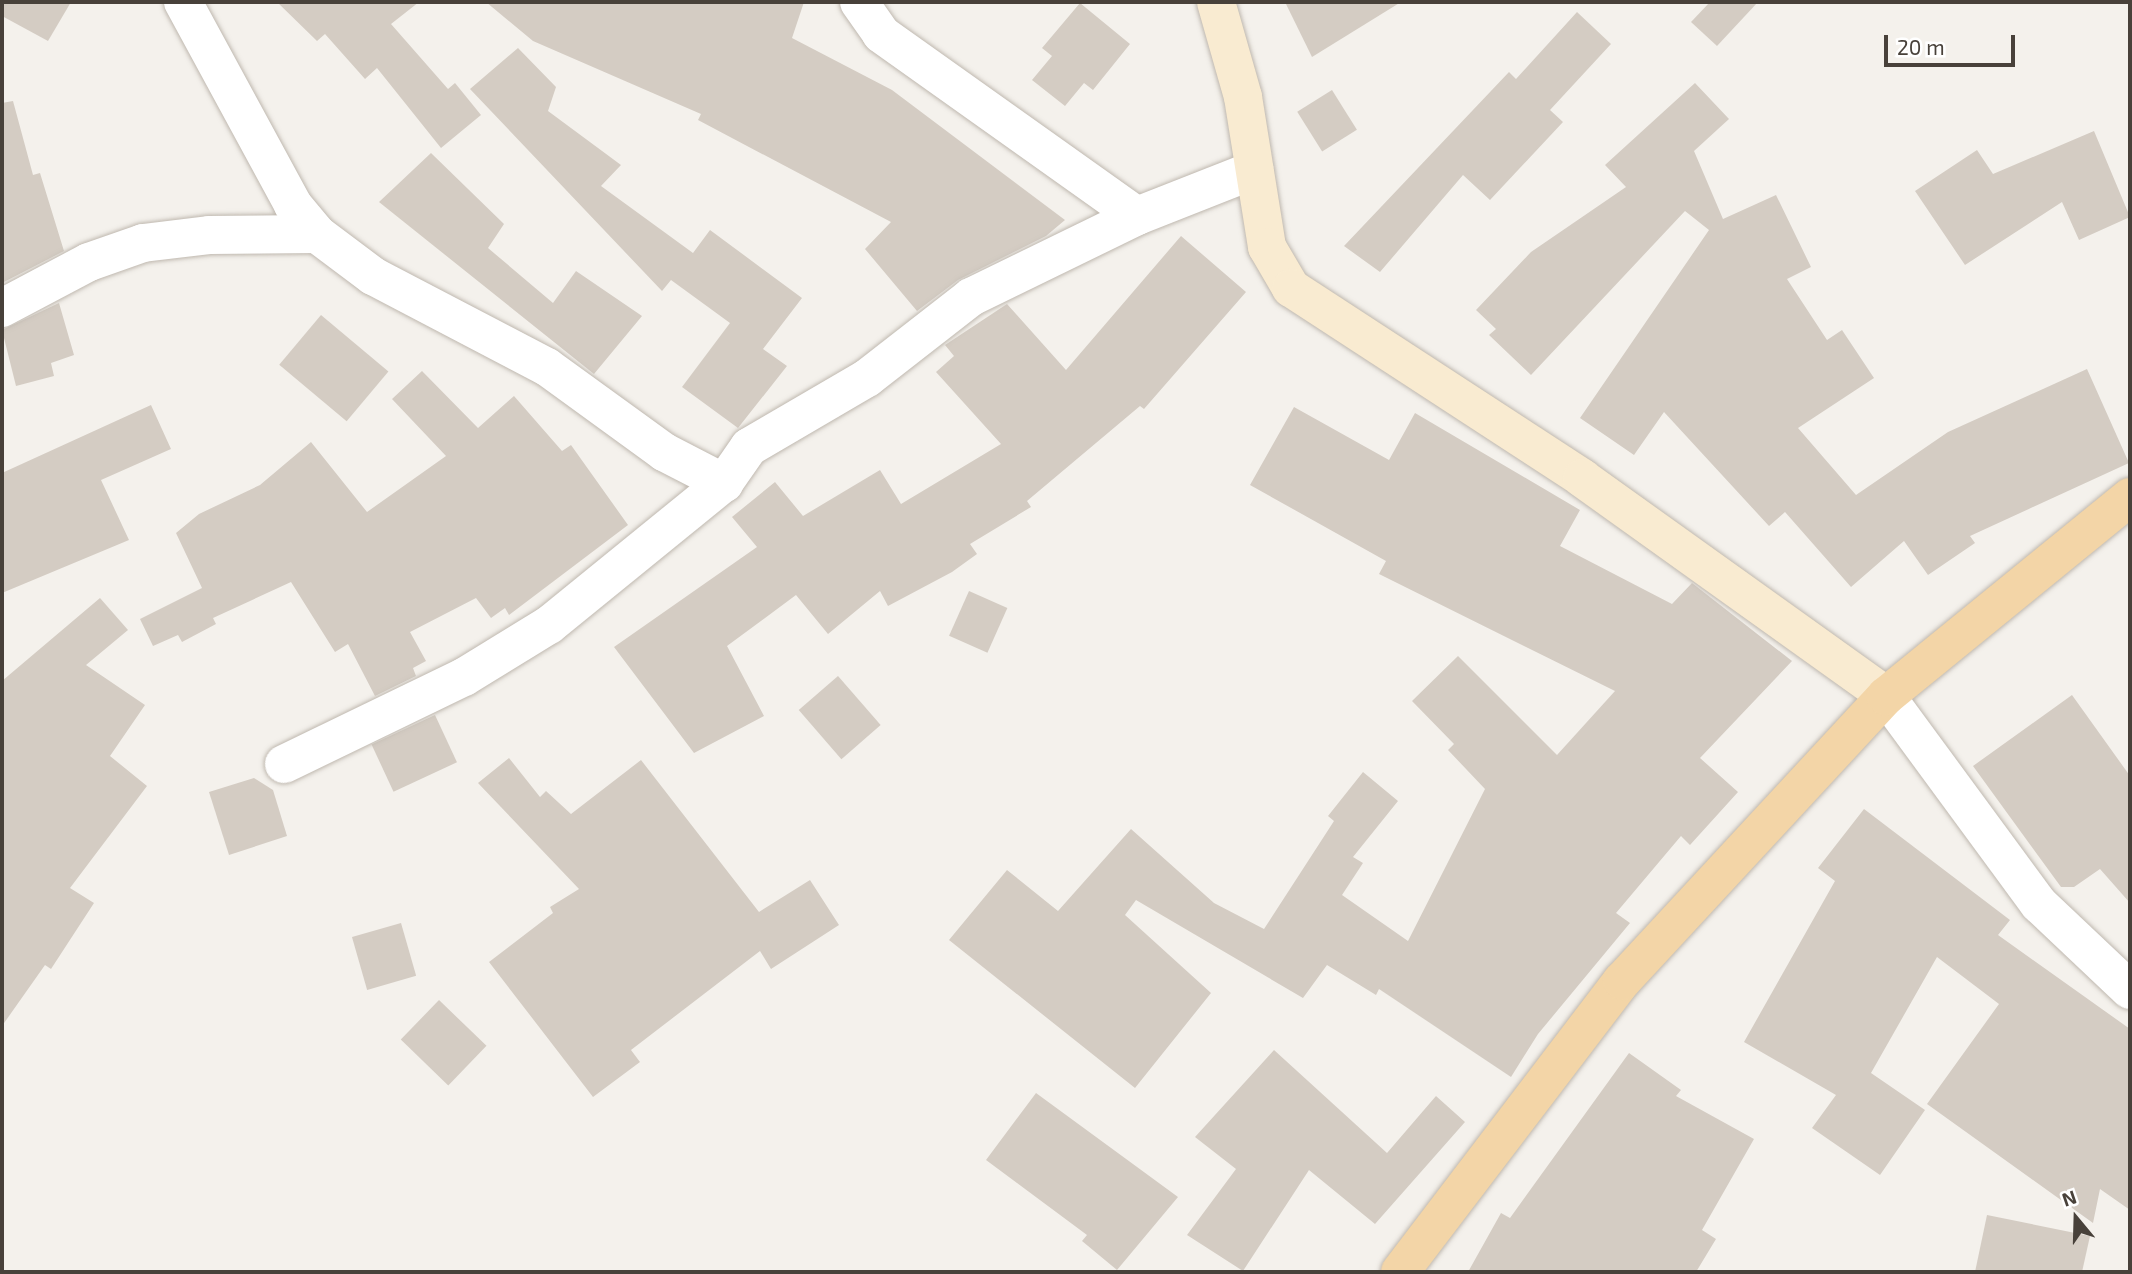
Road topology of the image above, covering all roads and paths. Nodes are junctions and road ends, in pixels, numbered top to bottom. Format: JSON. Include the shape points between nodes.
{"nodes":[{"id":1,"x":183,"y":2,"type":"edge"},
{"id":2,"x":859,"y":2,"type":"edge"},
{"id":3,"x":1216,"y":2,"type":"edge"},
{"id":4,"x":1254,"y":170,"type":"junction"},
{"id":5,"x":1137,"y":216,"type":"junction"},
{"id":6,"x":317,"y":234,"type":"junction"},
{"id":7,"x":2,"y":307,"type":"edge"},
{"id":8,"x":724,"y":483,"type":"junction"},
{"id":9,"x":2130,"y":497,"type":"edge"},
{"id":10,"x":1886,"y":696,"type":"junction"},
{"id":11,"x":284,"y":764,"type":"dead end"},
{"id":12,"x":2130,"y":990,"type":"edge"},
{"id":13,"x":1400,"y":1272,"type":"edge"}],
"edges":[{"from":1,"to":6,"type":"street","via":[[293,205]]},
{"from":2,"to":5,"type":"street","via":[[881,34]]},
{"from":3,"to":4,"type":"street","via":[[1243,97]]},
{"from":4,"to":5,"type":"street"},
{"from":4,"to":10,"type":"street","via":[[1267,247],[1291,288],[1582,478]]},
{"from":5,"to":8,"type":"street","via":[[971,297],[867,379],[748,447]]},
{"from":6,"to":7,"type":"street","via":[[209,235],[143,243],[89,262]]},
{"from":6,"to":8,"type":"street","via":[[373,276],[547,367],[664,452]]},
{"from":8,"to":11,"type":"street","via":[[549,625],[464,677]]},
{"from":9,"to":10,"type":"main road","via":[[2108,510]]},
{"from":10,"to":12,"type":"street","via":[[2039,904]]},
{"from":10,"to":13,"type":"main road","via":[[1622,981]]}]}
